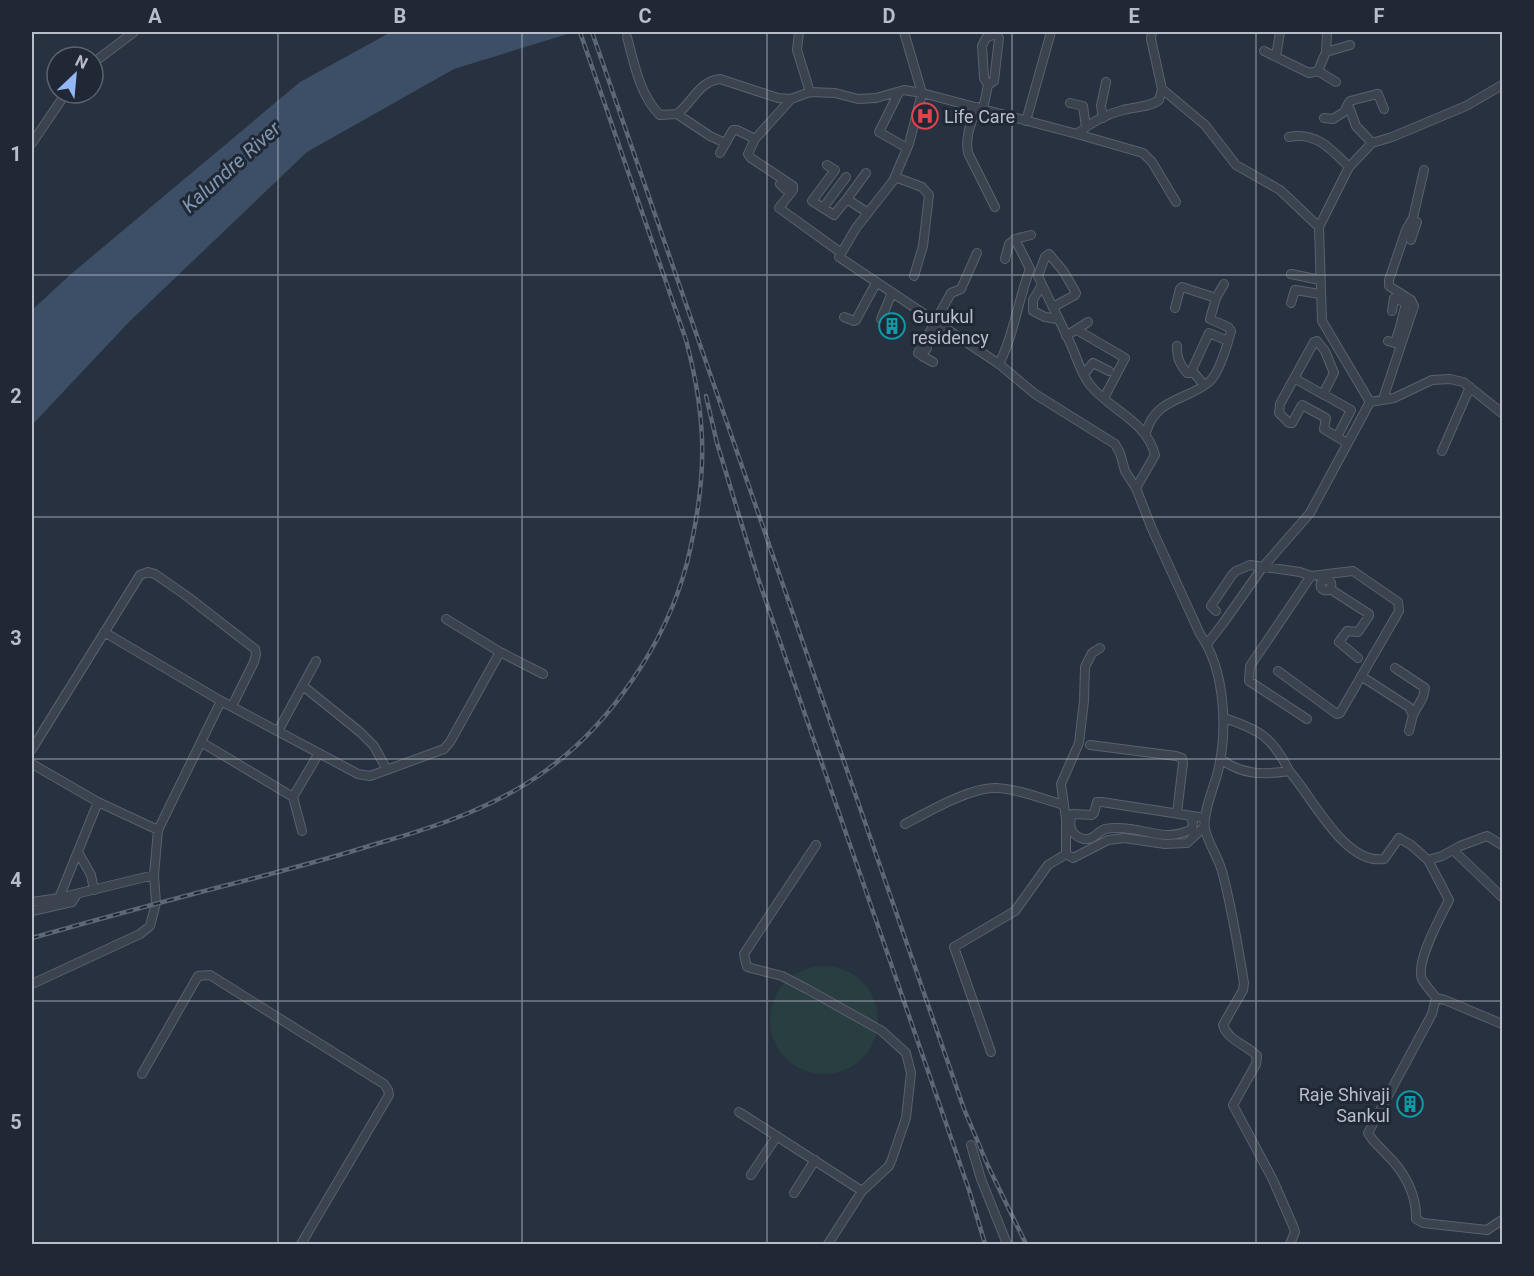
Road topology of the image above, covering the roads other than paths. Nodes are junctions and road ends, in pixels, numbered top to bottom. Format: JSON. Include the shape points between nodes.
{"nodes":[{"id":1,"x":134,"y":32,"type":"edge"},
{"id":2,"x":799,"y":32,"type":"edge"},
{"id":3,"x":904,"y":32,"type":"edge"},
{"id":4,"x":1051,"y":32,"type":"edge"},
{"id":5,"x":1152,"y":32,"type":"edge"},
{"id":6,"x":1280,"y":32,"type":"edge"},
{"id":7,"x":1327,"y":32,"type":"edge"},
{"id":8,"x":998,"y":33,"type":"edge"},
{"id":9,"x":627,"y":37,"type":"dead end"},
{"id":10,"x":1350,"y":45,"type":"dead end"},
{"id":11,"x":1323,"y":46,"type":"junction"},
{"id":12,"x":1264,"y":51,"type":"dead end"},
{"id":13,"x":105,"y":54,"type":"edge"},
{"id":14,"x":1276,"y":57,"type":"junction"},
{"id":15,"x":1318,"y":71,"type":"junction"},
{"id":16,"x":1106,"y":82,"type":"dead end"},
{"id":17,"x":1336,"y":82,"type":"dead end"},
{"id":18,"x":988,"y":85,"type":"junction"},
{"id":19,"x":1503,"y":85,"type":"edge"},
{"id":20,"x":1162,"y":89,"type":"junction"},
{"id":21,"x":810,"y":92,"type":"junction"},
{"id":22,"x":899,"y":92,"type":"junction"},
{"id":23,"x":922,"y":93,"type":"junction"},
{"id":24,"x":792,"y":99,"type":"junction"},
{"id":25,"x":1070,"y":103,"type":"dead end"},
{"id":26,"x":1348,"y":104,"type":"junction"},
{"id":27,"x":58,"y":105,"type":"edge"},
{"id":28,"x":980,"y":108,"type":"junction"},
{"id":29,"x":1384,"y":109,"type":"dead end"},
{"id":30,"x":677,"y":114,"type":"junction"},
{"id":31,"x":1103,"y":118,"type":"junction"},
{"id":32,"x":1324,"y":118,"type":"dead end"},
{"id":33,"x":1026,"y":121,"type":"junction"},
{"id":34,"x":1086,"y":126,"type":"junction"},
{"id":35,"x":1077,"y":134,"type":"junction"},
{"id":36,"x":1289,"y":137,"type":"dead end"},
{"id":37,"x":755,"y":140,"type":"junction"},
{"id":38,"x":32,"y":143,"type":"edge"},
{"id":39,"x":725,"y":143,"type":"junction"},
{"id":40,"x":1372,"y":143,"type":"junction"},
{"id":41,"x":908,"y":148,"type":"junction"},
{"id":42,"x":720,"y":153,"type":"dead end"},
{"id":43,"x":1349,"y":167,"type":"junction"},
{"id":44,"x":1424,"y":170,"type":"dead end"},
{"id":45,"x":866,"y":173,"type":"dead end"},
{"id":46,"x":846,"y":177,"type":"junction"},
{"id":47,"x":895,"y":177,"type":"junction"},
{"id":48,"x":858,"y":183,"type":"junction"},
{"id":49,"x":847,"y":199,"type":"junction"},
{"id":50,"x":1176,"y":202,"type":"dead end"},
{"id":51,"x":995,"y":207,"type":"dead end"},
{"id":52,"x":823,"y":208,"type":"junction"},
{"id":53,"x":868,"y":213,"type":"junction"},
{"id":54,"x":1319,"y":227,"type":"junction"},
{"id":55,"x":1031,"y":235,"type":"dead end"},
{"id":56,"x":1015,"y":239,"type":"junction"},
{"id":57,"x":840,"y":252,"type":"junction"},
{"id":58,"x":977,"y":253,"type":"dead end"},
{"id":59,"x":1040,"y":256,"type":"dead end"},
{"id":60,"x":1005,"y":259,"type":"dead end"},
{"id":61,"x":1030,"y":269,"type":"junction"},
{"id":62,"x":1291,"y":274,"type":"dead end"},
{"id":63,"x":914,"y":276,"type":"dead end"},
{"id":64,"x":1317,"y":279,"type":"junction"},
{"id":65,"x":876,"y":283,"type":"junction"},
{"id":66,"x":1042,"y":285,"type":"junction"},
{"id":67,"x":1224,"y":285,"type":"dead end"},
{"id":68,"x":892,"y":293,"type":"junction"},
{"id":69,"x":1316,"y":293,"type":"junction"},
{"id":70,"x":1216,"y":298,"type":"junction"},
{"id":71,"x":1291,"y":303,"type":"dead end"},
{"id":72,"x":1053,"y":307,"type":"junction"},
{"id":73,"x":1174,"y":308,"type":"dead end"},
{"id":74,"x":844,"y":317,"type":"dead end"},
{"id":75,"x":1403,"y":318,"type":"junction"},
{"id":76,"x":881,"y":319,"type":"dead end"},
{"id":77,"x":1058,"y":319,"type":"junction"},
{"id":78,"x":935,"y":322,"type":"junction"},
{"id":79,"x":1088,"y":322,"type":"dead end"},
{"id":80,"x":1077,"y":330,"type":"junction"},
{"id":81,"x":1066,"y":336,"type":"junction"},
{"id":82,"x":1228,"y":341,"type":"junction"},
{"id":83,"x":1388,"y":341,"type":"dead end"},
{"id":84,"x":1177,"y":346,"type":"dead end"},
{"id":85,"x":933,"y":362,"type":"dead end"},
{"id":86,"x":999,"y":364,"type":"junction"},
{"id":87,"x":1109,"y":371,"type":"dead end"},
{"id":88,"x":1191,"y":372,"type":"junction"},
{"id":89,"x":1084,"y":374,"type":"junction"},
{"id":90,"x":1294,"y":378,"type":"junction"},
{"id":91,"x":1204,"y":384,"type":"junction"},
{"id":92,"x":1470,"y":387,"type":"junction"},
{"id":93,"x":1324,"y":395,"type":"junction"},
{"id":94,"x":1104,"y":398,"type":"junction"},
{"id":95,"x":1383,"y":399,"type":"junction"},
{"id":96,"x":1370,"y":402,"type":"junction"},
{"id":97,"x":1351,"y":410,"type":"junction"},
{"id":98,"x":1503,"y":413,"type":"edge"},
{"id":99,"x":1362,"y":417,"type":"junction"},
{"id":100,"x":1146,"y":433,"type":"junction"},
{"id":101,"x":1337,"y":437,"type":"junction"},
{"id":102,"x":1347,"y":443,"type":"junction"},
{"id":103,"x":1442,"y":451,"type":"dead end"},
{"id":104,"x":1136,"y":488,"type":"junction"},
{"id":105,"x":1262,"y":568,"type":"junction"},
{"id":106,"x":1316,"y":578,"type":"junction"},
{"id":107,"x":1216,"y":610,"type":"dead end"},
{"id":108,"x":446,"y":619,"type":"dead end"},
{"id":109,"x":104,"y":632,"type":"junction"},
{"id":110,"x":1207,"y":644,"type":"junction"},
{"id":111,"x":1100,"y":648,"type":"dead end"},
{"id":112,"x":500,"y":652,"type":"junction"},
{"id":113,"x":1358,"y":658,"type":"dead end"},
{"id":114,"x":316,"y":661,"type":"dead end"},
{"id":115,"x":1395,"y":668,"type":"dead end"},
{"id":116,"x":1278,"y":671,"type":"dead end"},
{"id":117,"x":543,"y":674,"type":"dead end"},
{"id":118,"x":1361,"y":676,"type":"junction"},
{"id":119,"x":303,"y":686,"type":"junction"},
{"id":120,"x":221,"y":701,"type":"junction"},
{"id":121,"x":232,"y":706,"type":"junction"},
{"id":122,"x":1413,"y":715,"type":"junction"},
{"id":123,"x":1224,"y":718,"type":"junction"},
{"id":124,"x":1307,"y":719,"type":"dead end"},
{"id":125,"x":278,"y":731,"type":"junction"},
{"id":126,"x":1409,"y":731,"type":"dead end"},
{"id":127,"x":201,"y":741,"type":"junction"},
{"id":128,"x":1090,"y":745,"type":"dead end"},
{"id":129,"x":32,"y":749,"type":"edge"},
{"id":130,"x":319,"y":753,"type":"junction"},
{"id":131,"x":1221,"y":759,"type":"junction"},
{"id":132,"x":32,"y":764,"type":"edge"},
{"id":133,"x":387,"y":770,"type":"junction"},
{"id":134,"x":1289,"y":771,"type":"junction"},
{"id":135,"x":293,"y":797,"type":"junction"},
{"id":136,"x":98,"y":802,"type":"junction"},
{"id":137,"x":1064,"y":805,"type":"junction"},
{"id":138,"x":1177,"y":813,"type":"junction"},
{"id":139,"x":1190,"y":816,"type":"junction"},
{"id":140,"x":1205,"y":822,"type":"junction"},
{"id":141,"x":905,"y":824,"type":"dead end"},
{"id":142,"x":158,"y":830,"type":"junction"},
{"id":143,"x":302,"y":831,"type":"dead end"},
{"id":144,"x":816,"y":845,"type":"dead end"},
{"id":145,"x":1503,"y":845,"type":"edge"},
{"id":146,"x":1453,"y":850,"type":"junction"},
{"id":147,"x":78,"y":852,"type":"junction"},
{"id":148,"x":1066,"y":854,"type":"junction"},
{"id":149,"x":1428,"y":860,"type":"junction"},
{"id":150,"x":154,"y":876,"type":"junction"},
{"id":151,"x":94,"y":890,"type":"junction"},
{"id":152,"x":77,"y":894,"type":"junction"},
{"id":153,"x":1503,"y":897,"type":"edge"},
{"id":154,"x":59,"y":898,"type":"junction"},
{"id":155,"x":32,"y":902,"type":"edge"},
{"id":156,"x":32,"y":911,"type":"edge"},
{"id":157,"x":32,"y":984,"type":"edge"},
{"id":158,"x":1436,"y":998,"type":"junction"},
{"id":159,"x":1503,"y":1024,"type":"edge"},
{"id":160,"x":991,"y":1052,"type":"dead end"},
{"id":161,"x":142,"y":1074,"type":"dead end"},
{"id":162,"x":740,"y":1112,"type":"dead end"},
{"id":163,"x":777,"y":1136,"type":"junction"},
{"id":164,"x":971,"y":1145,"type":"dead end"},
{"id":165,"x":815,"y":1160,"type":"junction"},
{"id":166,"x":752,"y":1175,"type":"dead end"},
{"id":167,"x":862,"y":1191,"type":"junction"},
{"id":168,"x":794,"y":1193,"type":"dead end"},
{"id":169,"x":1503,"y":1220,"type":"edge"},
{"id":170,"x":301,"y":1245,"type":"edge"},
{"id":171,"x":828,"y":1245,"type":"edge"},
{"id":172,"x":1007,"y":1245,"type":"edge"},
{"id":173,"x":1290,"y":1245,"type":"edge"}],
"edges":[{"from":1,"to":13,"type":"street"},
{"from":2,"to":21,"type":"street","via":[[798,50]]},
{"from":3,"to":23,"type":"street"},
{"from":4,"to":33,"type":"street"},
{"from":5,"to":20,"type":"street"},
{"from":6,"to":14,"type":"street"},
{"from":7,"to":11,"type":"street"},
{"from":8,"to":18,"type":"street","via":[[996,73]]},
{"from":8,"to":18,"type":"street","via":[[986,38],[982,46]]},
{"from":9,"to":30,"type":"street","via":[[650,105],[660,115]]},
{"from":10,"to":11,"type":"street"},
{"from":11,"to":15,"type":"street"},
{"from":12,"to":14,"type":"street"},
{"from":14,"to":15,"type":"street","via":[[1309,73]]},
{"from":15,"to":17,"type":"street"},
{"from":16,"to":31,"type":"street"},
{"from":18,"to":28,"type":"street"},
{"from":19,"to":40,"type":"street","via":[[1466,106]]},
{"from":20,"to":31,"type":"street","via":[[1156,102]]},
{"from":20,"to":54,"type":"street","via":[[1204,125],[1236,165],[1280,190]]},
{"from":21,"to":22,"type":"street","via":[[858,99]]},
{"from":21,"to":24,"type":"street"},
{"from":22,"to":23,"type":"street"},
{"from":22,"to":41,"type":"street","via":[[879,132]]},
{"from":23,"to":28,"type":"street"},
{"from":23,"to":41,"type":"street"},
{"from":24,"to":30,"type":"street","via":[[712,80]]},
{"from":24,"to":37,"type":"street"},
{"from":25,"to":34,"type":"street","via":[[1083,106]]},
{"from":26,"to":29,"type":"street","via":[[1378,94]]},
{"from":26,"to":32,"type":"street","via":[[1333,119]]},
{"from":26,"to":40,"type":"street","via":[[1356,126]]},
{"from":27,"to":38,"type":"street"},
{"from":28,"to":33,"type":"street"},
{"from":28,"to":51,"type":"street","via":[[966,143]]},
{"from":30,"to":39,"type":"street"},
{"from":31,"to":34,"type":"street"},
{"from":33,"to":35,"type":"street"},
{"from":34,"to":35,"type":"street"},
{"from":35,"to":50,"type":"street","via":[[1143,153]]},
{"from":36,"to":43,"type":"street","via":[[1304,136],[1324,143]]},
{"from":37,"to":39,"type":"street","via":[[733,130]]},
{"from":37,"to":57,"type":"street","via":[[748,154],[793,186],[776,206]]},
{"from":39,"to":42,"type":"street"},
{"from":40,"to":43,"type":"street"},
{"from":41,"to":47,"type":"street"},
{"from":43,"to":54,"type":"street"},
{"from":44,"to":75,"type":"street","via":[[1412,231],[1389,280],[1389,286],[1414,306]]},
{"from":45,"to":48,"type":"street"},
{"from":46,"to":48,"type":"street"},
{"from":46,"to":52,"type":"street"},
{"from":46,"to":52,"type":"street","via":[[831,167],[812,200]]},
{"from":47,"to":53,"type":"street"},
{"from":47,"to":63,"type":"street","via":[[922,187],[929,195],[923,246]]},
{"from":48,"to":49,"type":"street"},
{"from":49,"to":52,"type":"street","via":[[834,215]]},
{"from":49,"to":53,"type":"street"},
{"from":53,"to":57,"type":"street"},
{"from":54,"to":64,"type":"street"},
{"from":55,"to":56,"type":"street"},
{"from":56,"to":60,"type":"street","via":[[1009,244]]},
{"from":56,"to":61,"type":"street"},
{"from":57,"to":65,"type":"street","via":[[839,257]]},
{"from":58,"to":78,"type":"street","via":[[961,289],[951,293]]},
{"from":59,"to":61,"type":"street"},
{"from":61,"to":86,"type":"street"},
{"from":62,"to":64,"type":"street"},
{"from":64,"to":69,"type":"street"},
{"from":65,"to":68,"type":"street"},
{"from":65,"to":74,"type":"street","via":[[856,320]]},
{"from":66,"to":72,"type":"street"},
{"from":66,"to":72,"type":"street","via":[[1038,272],[1049,254],[1076,293]]},
{"from":66,"to":77,"type":"street","via":[[1033,300],[1033,311]]},
{"from":67,"to":70,"type":"street"},
{"from":68,"to":76,"type":"street"},
{"from":68,"to":78,"type":"street"},
{"from":69,"to":71,"type":"street","via":[[1293,290]]},
{"from":69,"to":96,"type":"street","via":[[1322,321]]},
{"from":70,"to":73,"type":"street","via":[[1182,287]]},
{"from":70,"to":82,"type":"street","via":[[1210,319],[1230,328]]},
{"from":72,"to":77,"type":"street"},
{"from":75,"to":83,"type":"street","via":[[1395,343]]},
{"from":75,"to":95,"type":"street"},
{"from":77,"to":81,"type":"street"},
{"from":78,"to":85,"type":"street","via":[[921,350],[922,356]]},
{"from":78,"to":86,"type":"street"},
{"from":79,"to":80,"type":"street"},
{"from":80,"to":81,"type":"street"},
{"from":80,"to":94,"type":"street","via":[[1125,358]]},
{"from":81,"to":89,"type":"street"},
{"from":82,"to":88,"type":"street","via":[[1209,333]]},
{"from":82,"to":91,"type":"street","via":[[1215,375]]},
{"from":84,"to":88,"type":"street","via":[[1179,363],[1187,373]]},
{"from":86,"to":104,"type":"street","via":[[1035,394],[1114,444]]},
{"from":87,"to":89,"type":"street","via":[[1093,363]]},
{"from":88,"to":91,"type":"street"},
{"from":89,"to":94,"type":"street"},
{"from":90,"to":93,"type":"street"},
{"from":90,"to":93,"type":"street","via":[[1317,341],[1334,373]]},
{"from":90,"to":101,"type":"street","via":[[1280,404],[1280,413],[1292,423],[1302,405],[1326,418],[1323,429]]},
{"from":91,"to":100,"type":"street","via":[[1154,414]]},
{"from":92,"to":95,"type":"street","via":[[1450,379],[1432,380],[1394,398]]},
{"from":92,"to":98,"type":"street"},
{"from":92,"to":103,"type":"street"},
{"from":93,"to":97,"type":"street"},
{"from":94,"to":100,"type":"street"},
{"from":95,"to":96,"type":"street"},
{"from":96,"to":99,"type":"street"},
{"from":97,"to":99,"type":"street"},
{"from":97,"to":101,"type":"street"},
{"from":99,"to":102,"type":"street"},
{"from":100,"to":104,"type":"street","via":[[1155,455]]},
{"from":101,"to":102,"type":"street"},
{"from":102,"to":105,"type":"street","via":[[1310,513]]},
{"from":104,"to":110,"type":"street"},
{"from":105,"to":106,"type":"street"},
{"from":105,"to":107,"type":"street","via":[[1250,565],[1236,571],[1210,606]]},
{"from":105,"to":110,"type":"street"},
{"from":106,"to":113,"type":"street","via":[[1330,581],[1330,589],[1369,614],[1358,632],[1347,631],[1339,642]]},
{"from":106,"to":118,"type":"street","via":[[1353,571],[1398,602],[1399,611]]},
{"from":106,"to":124,"type":"street","via":[[1250,666],[1249,678]]},
{"from":108,"to":112,"type":"street"},
{"from":109,"to":120,"type":"street"},
{"from":109,"to":121,"type":"street","via":[[140,575],[155,574],[255,649],[254,662]]},
{"from":109,"to":129,"type":"street"},
{"from":110,"to":123,"type":"street"},
{"from":111,"to":137,"type":"street","via":[[1092,653],[1085,667],[1079,743],[1061,784]]},
{"from":112,"to":117,"type":"street"},
{"from":112,"to":133,"type":"street","via":[[444,749]]},
{"from":114,"to":119,"type":"street"},
{"from":115,"to":122,"type":"street","via":[[1425,688]]},
{"from":116,"to":118,"type":"street","via":[[1337,714]]},
{"from":118,"to":122,"type":"street","via":[[1409,707]]},
{"from":119,"to":125,"type":"street"},
{"from":119,"to":133,"type":"street","via":[[360,732],[374,746]]},
{"from":120,"to":121,"type":"street"},
{"from":120,"to":127,"type":"street"},
{"from":121,"to":125,"type":"street"},
{"from":122,"to":126,"type":"street"},
{"from":123,"to":131,"type":"street"},
{"from":123,"to":134,"type":"street","via":[[1272,741]]},
{"from":125,"to":130,"type":"street"},
{"from":127,"to":135,"type":"street"},
{"from":127,"to":142,"type":"street"},
{"from":128,"to":138,"type":"street","via":[[1182,758]]},
{"from":130,"to":133,"type":"street","via":[[358,774],[370,776]]},
{"from":130,"to":135,"type":"street"},
{"from":131,"to":134,"type":"street","via":[[1245,772]]},
{"from":131,"to":140,"type":"street"},
{"from":132,"to":136,"type":"street"},
{"from":134,"to":149,"type":"street","via":[[1327,824],[1359,853],[1384,859],[1399,838]]},
{"from":135,"to":143,"type":"street"},
{"from":136,"to":142,"type":"street"},
{"from":136,"to":147,"type":"street"},
{"from":137,"to":141,"type":"street","via":[[993,788],[961,796]]},
{"from":137,"to":148,"type":"street"},
{"from":138,"to":139,"type":"street"},
{"from":138,"to":139,"type":"street","via":[[1097,802],[1092,815],[1072,814],[1070,824],[1075,836],[1086,840],[1107,828],[1169,836],[1192,829]]},
{"from":139,"to":140,"type":"street"},
{"from":140,"to":148,"type":"street","via":[[1187,843],[1124,838],[1108,840],[1073,858]]},
{"from":140,"to":173,"type":"street","via":[[1221,869],[1244,983],[1223,1025],[1229,1036],[1257,1056],[1233,1105],[1293,1226]]},
{"from":142,"to":150,"type":"street"},
{"from":144,"to":167,"type":"street","via":[[744,954],[747,967],[782,976],[807,989],[882,1031],[906,1053],[911,1073],[906,1118],[889,1166]]},
{"from":145,"to":146,"type":"street","via":[[1487,836]]},
{"from":146,"to":149,"type":"street"},
{"from":146,"to":153,"type":"street"},
{"from":147,"to":151,"type":"street","via":[[91,875]]},
{"from":147,"to":154,"type":"street"},
{"from":148,"to":160,"type":"street","via":[[1048,865],[1015,911],[954,947]]},
{"from":149,"to":158,"type":"street","via":[[1449,900],[1420,968]]},
{"from":150,"to":151,"type":"street"},
{"from":150,"to":157,"type":"street","via":[[156,903],[150,926]]},
{"from":151,"to":152,"type":"street"},
{"from":152,"to":154,"type":"street"},
{"from":152,"to":156,"type":"street","via":[[72,902]]},
{"from":154,"to":155,"type":"street"},
{"from":158,"to":159,"type":"street"},
{"from":158,"to":169,"type":"street","via":[[1422,1035],[1368,1133],[1404,1176],[1416,1206],[1416,1219],[1487,1230]]},
{"from":161,"to":170,"type":"street","via":[[198,976],[210,975],[384,1084],[389,1095]]},
{"from":162,"to":163,"type":"street"},
{"from":163,"to":165,"type":"street"},
{"from":163,"to":166,"type":"street"},
{"from":164,"to":172,"type":"street"},
{"from":165,"to":167,"type":"street"},
{"from":165,"to":168,"type":"street"},
{"from":167,"to":171,"type":"street"}]}
